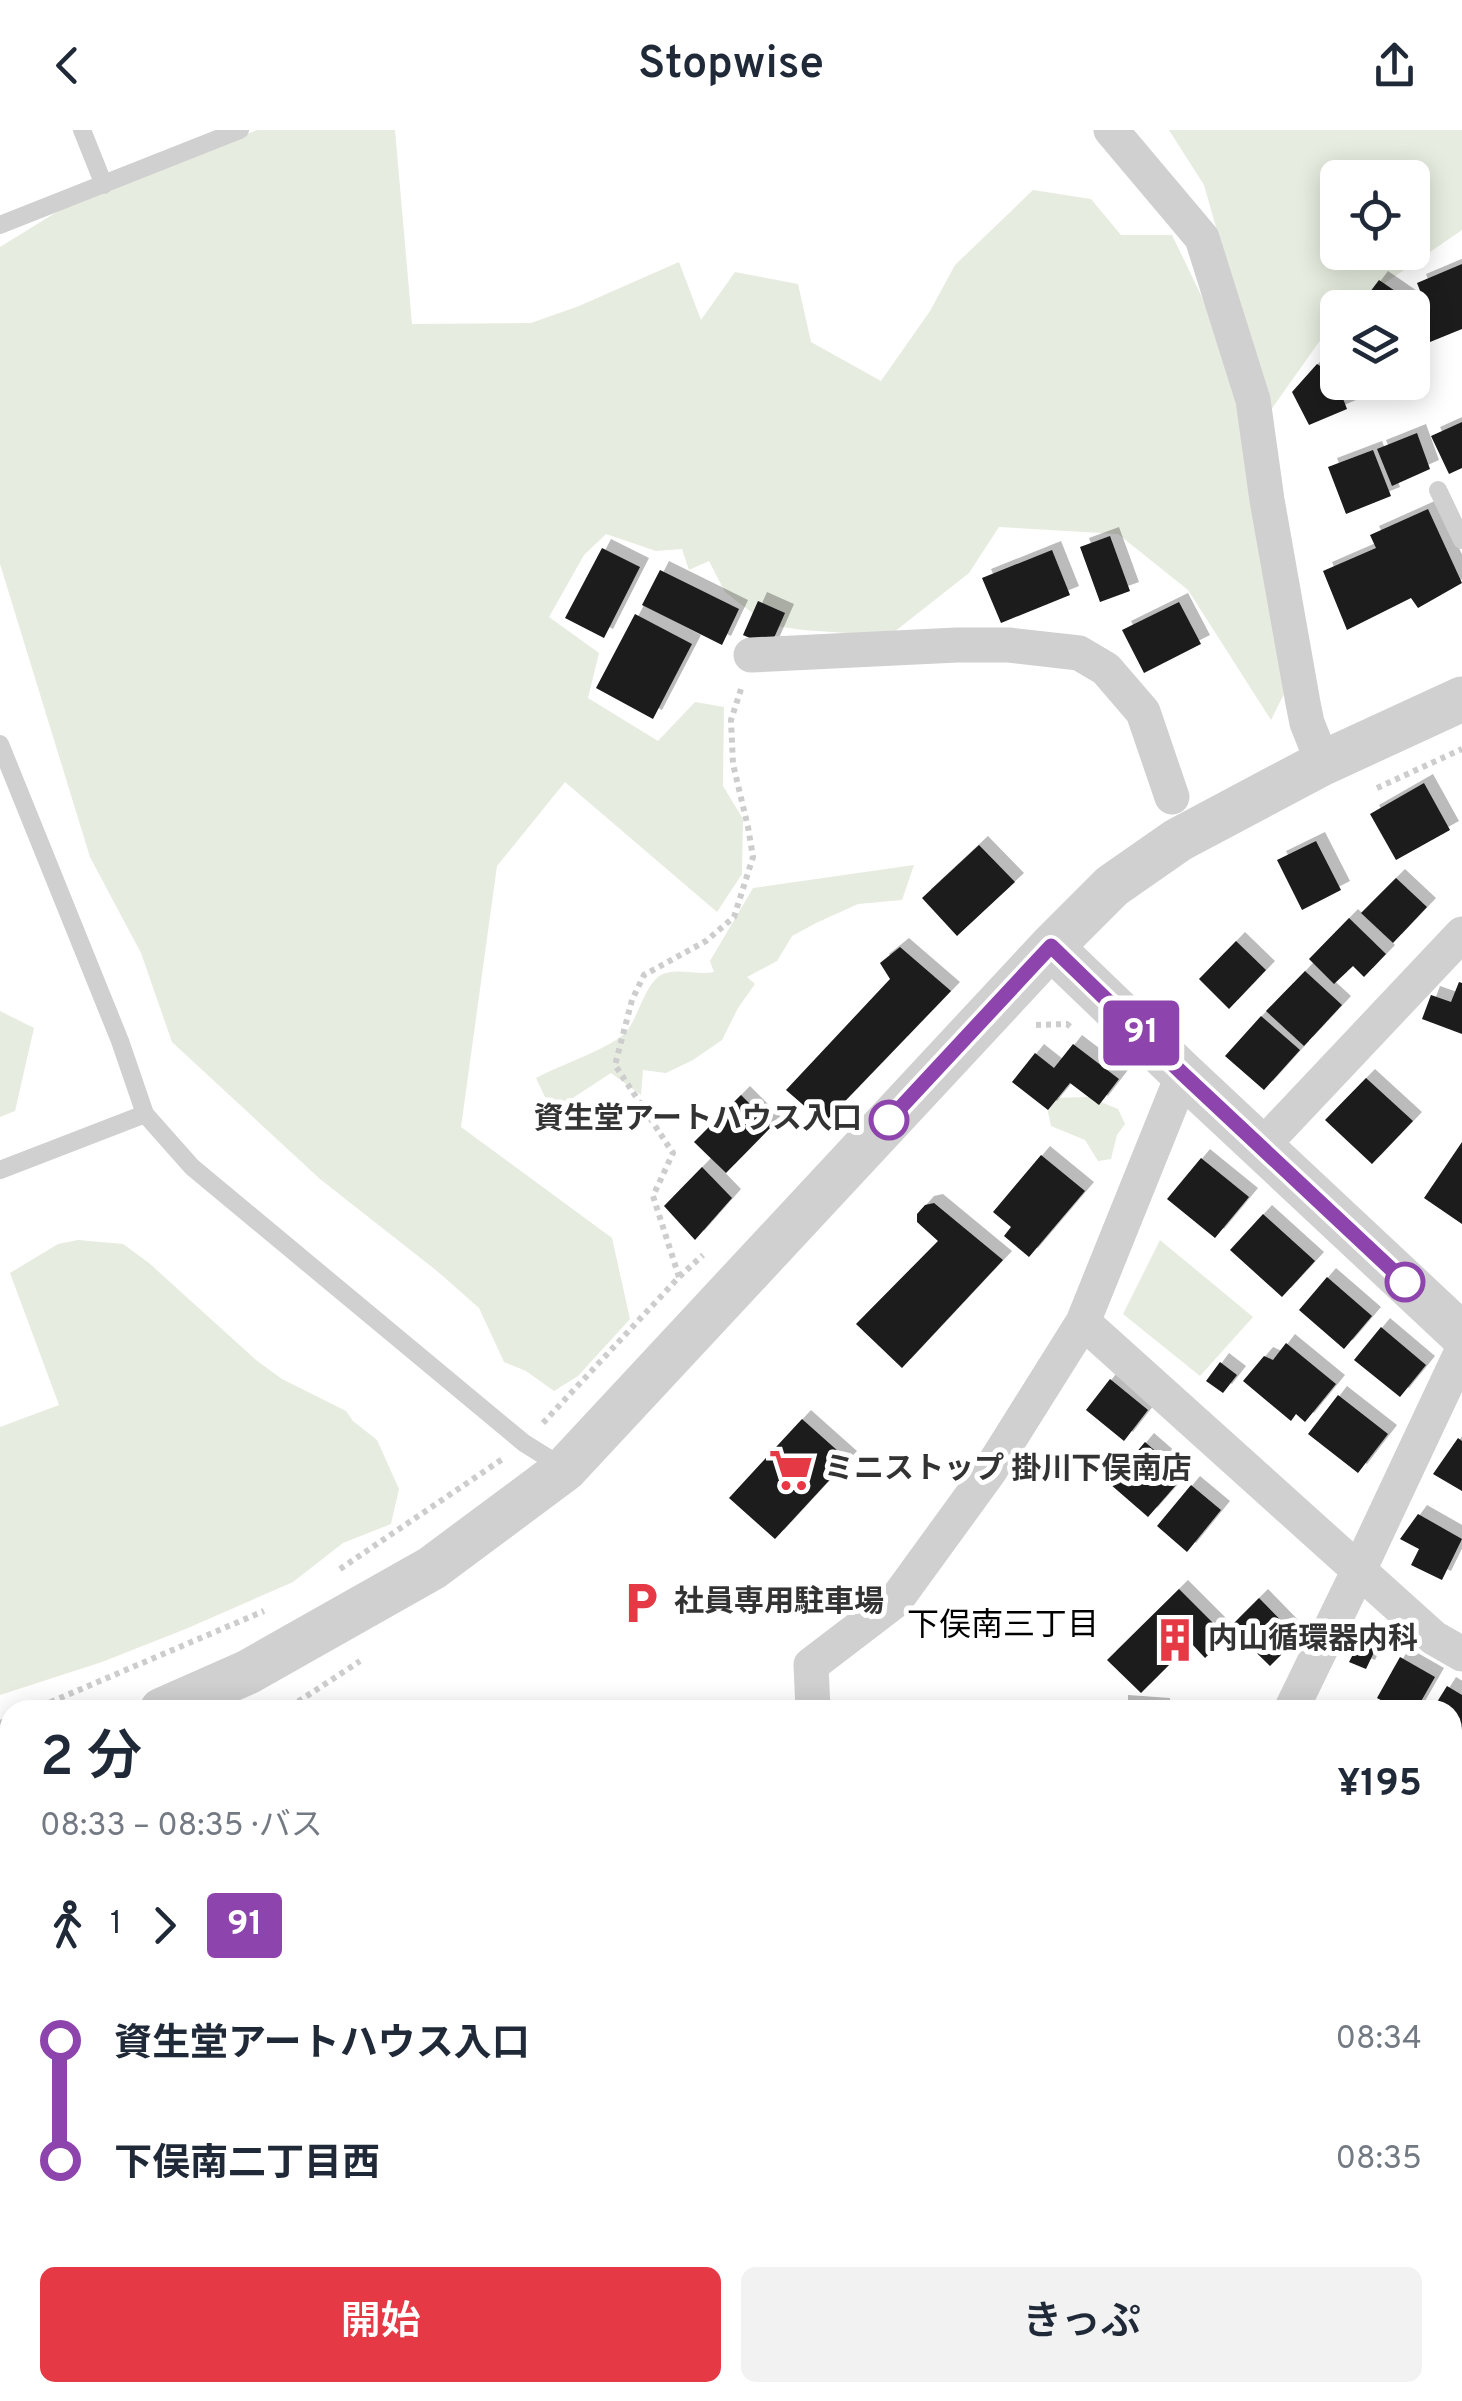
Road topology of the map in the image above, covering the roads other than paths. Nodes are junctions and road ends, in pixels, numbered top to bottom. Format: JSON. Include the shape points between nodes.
{"nodes":[{"id":1,"x":82,"y":130,"type":"edge"},
{"id":2,"x":240,"y":130,"type":"edge"},
{"id":3,"x":1111,"y":130,"type":"edge"},
{"id":4,"x":104,"y":184,"type":"junction"},
{"id":5,"x":0,"y":225,"type":"edge"},
{"id":6,"x":1438,"y":490,"type":"dead end"},
{"id":7,"x":1462,"y":540,"type":"edge"},
{"id":8,"x":752,"y":655,"type":"road end"},
{"id":9,"x":1462,"y":698,"type":"edge"},
{"id":10,"x":0,"y":744,"type":"edge"},
{"id":11,"x":1323,"y":763,"type":"junction"},
{"id":12,"x":1181,"y":815,"type":"junction"},
{"id":13,"x":1462,"y":934,"type":"edge"},
{"id":14,"x":1051,"y":946,"type":"junction"},
{"id":15,"x":1183,"y":1074,"type":"junction"},
{"id":16,"x":144,"y":1114,"type":"junction"},
{"id":17,"x":1261,"y":1147,"type":"junction"},
{"id":18,"x":0,"y":1170,"type":"edge"},
{"id":19,"x":1083,"y":1322,"type":"junction"},
{"id":20,"x":1462,"y":1336,"type":"edge"},
{"id":21,"x":1462,"y":1351,"type":"edge"},
{"id":22,"x":564,"y":1468,"type":"junction"},
{"id":23,"x":1359,"y":1570,"type":"junction"},
{"id":24,"x":1462,"y":1654,"type":"edge"},
{"id":25,"x":185,"y":1700,"type":"edge"},
{"id":26,"x":813,"y":1700,"type":"edge"},
{"id":27,"x":1296,"y":1700,"type":"edge"}],
"edges":[{"from":1,"to":4,"type":"lane"},
{"from":2,"to":4,"type":"lane"},
{"from":3,"to":11,"type":"street","via":[[1202,238],[1253,400],[1303,703]]},
{"from":4,"to":5,"type":"lane"},
{"from":6,"to":7,"type":"lane"},
{"from":8,"to":12,"type":"street","via":[[957,645],[1079,653],[1106,669],[1143,712]]},
{"from":9,"to":11,"type":"street"},
{"from":10,"to":16,"type":"lane"},
{"from":11,"to":12,"type":"street"},
{"from":12,"to":14,"type":"street"},
{"from":13,"to":17,"type":"street"},
{"from":14,"to":15,"type":"street"},
{"from":14,"to":22,"type":"street"},
{"from":15,"to":17,"type":"street"},
{"from":15,"to":19,"type":"street"},
{"from":16,"to":18,"type":"lane"},
{"from":16,"to":22,"type":"lane","via":[[192,1167],[524,1443]]},
{"from":17,"to":20,"type":"street"},
{"from":19,"to":23,"type":"street"},
{"from":19,"to":26,"type":"street","via":[[989,1472],[896,1600],[811,1666]]},
{"from":21,"to":23,"type":"street"},
{"from":22,"to":25,"type":"street","via":[[432,1568],[248,1672]]},
{"from":23,"to":24,"type":"street","via":[[1434,1638]]},
{"from":23,"to":27,"type":"street"}]}
